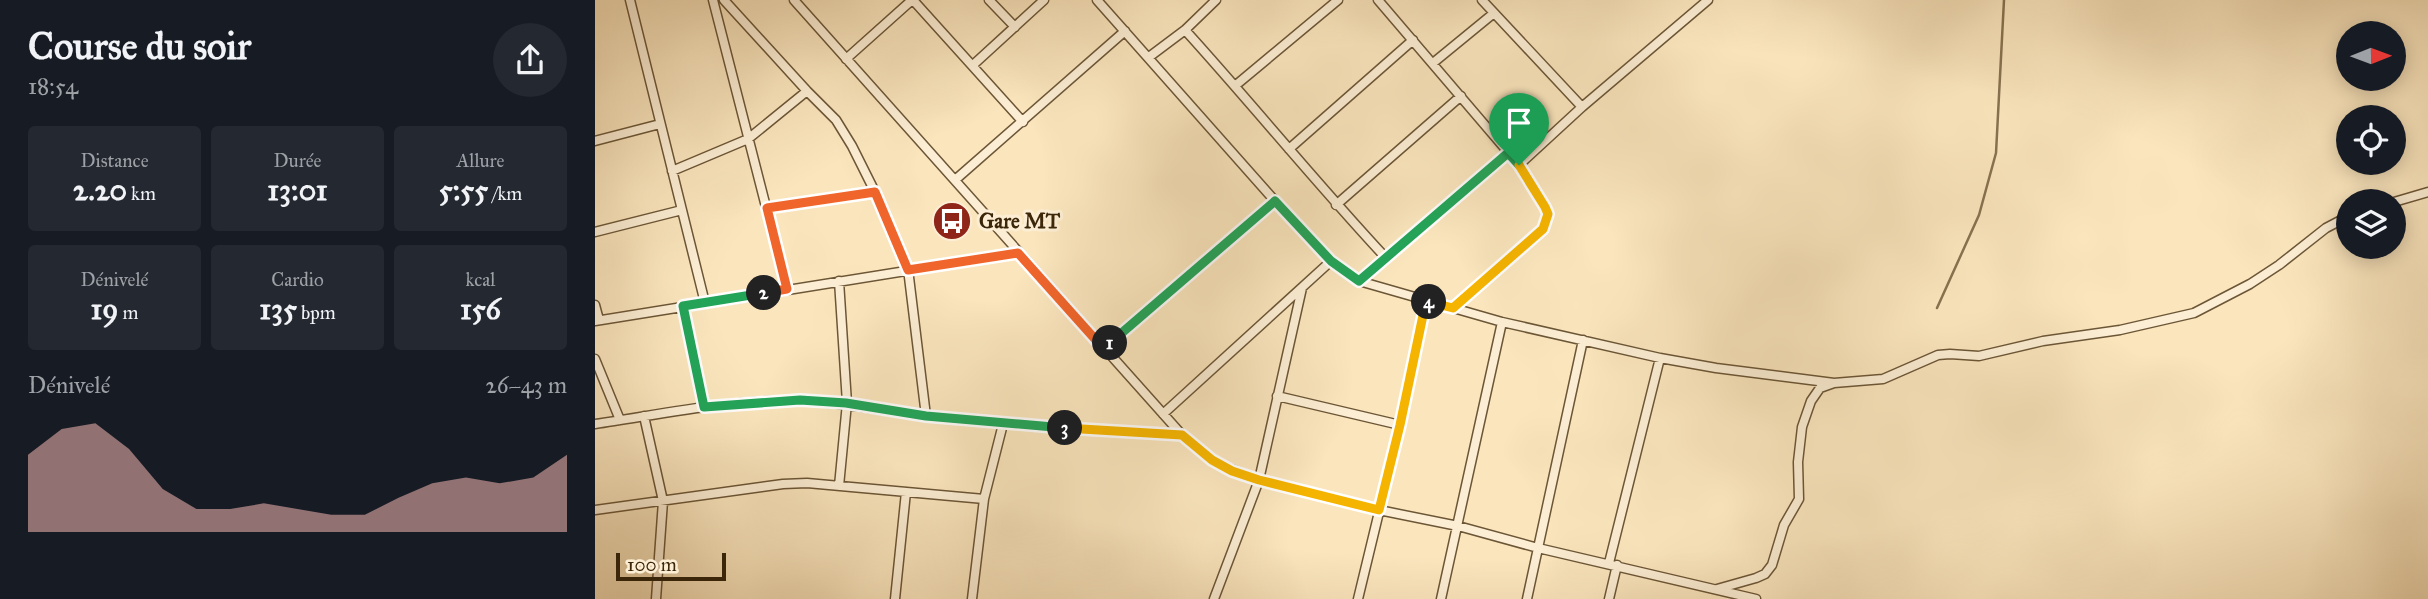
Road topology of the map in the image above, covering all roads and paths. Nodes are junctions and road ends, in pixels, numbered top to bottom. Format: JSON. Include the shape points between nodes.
{"nodes":[{"id":1,"x":630,"y":0,"type":"edge"},
{"id":2,"x":713,"y":0,"type":"edge"},
{"id":3,"x":724,"y":0,"type":"edge"},
{"id":4,"x":794,"y":0,"type":"edge"},
{"id":5,"x":912,"y":0,"type":"edge"},
{"id":6,"x":989,"y":0,"type":"edge"},
{"id":7,"x":1044,"y":0,"type":"edge"},
{"id":8,"x":1097,"y":0,"type":"edge"},
{"id":9,"x":1216,"y":0,"type":"edge"},
{"id":10,"x":1338,"y":0,"type":"edge"},
{"id":11,"x":1378,"y":0,"type":"edge"},
{"id":12,"x":1482,"y":0,"type":"edge"},
{"id":13,"x":1708,"y":0,"type":"edge"},
{"id":14,"x":1494,"y":13,"type":"junction"},
{"id":15,"x":1015,"y":27,"type":"junction"},
{"id":16,"x":1185,"y":30,"type":"junction"},
{"id":17,"x":1125,"y":31,"type":"junction"},
{"id":18,"x":1413,"y":40,"type":"junction"},
{"id":19,"x":1149,"y":57,"type":"junction"},
{"id":20,"x":846,"y":58,"type":"junction"},
{"id":21,"x":1433,"y":63,"type":"junction"},
{"id":22,"x":972,"y":65,"type":"junction"},
{"id":23,"x":1236,"y":85,"type":"junction"},
{"id":24,"x":807,"y":91,"type":"junction"},
{"id":25,"x":1461,"y":96,"type":"junction"},
{"id":26,"x":1582,"y":107,"type":"junction"},
{"id":27,"x":1023,"y":122,"type":"junction"},
{"id":28,"x":660,"y":124,"type":"junction"},
{"id":29,"x":748,"y":139,"type":"junction"},
{"id":30,"x":595,"y":141,"type":"edge"},
{"id":31,"x":1289,"y":149,"type":"junction"},
{"id":32,"x":1508,"y":153,"type":"junction"},
{"id":33,"x":1519,"y":165,"type":"junction"},
{"id":34,"x":672,"y":170,"type":"junction"},
{"id":35,"x":955,"y":180,"type":"junction"},
{"id":36,"x":875,"y":192,"type":"junction"},
{"id":37,"x":2428,"y":192,"type":"edge"},
{"id":38,"x":2406,"y":198,"type":"edge"},
{"id":39,"x":1275,"y":201,"type":"junction"},
{"id":40,"x":1336,"y":205,"type":"junction"},
{"id":41,"x":767,"y":208,"type":"junction"},
{"id":42,"x":682,"y":211,"type":"junction"},
{"id":43,"x":2336,"y":223,"type":"edge"},
{"id":44,"x":595,"y":232,"type":"edge"},
{"id":45,"x":1018,"y":253,"type":"junction"},
{"id":46,"x":1386,"y":258,"type":"junction"},
{"id":47,"x":1331,"y":261,"type":"junction"},
{"id":48,"x":908,"y":270,"type":"junction"},
{"id":49,"x":839,"y":281,"type":"junction"},
{"id":50,"x":1359,"y":281,"type":"junction"},
{"id":51,"x":1302,"y":288,"type":"junction"},
{"id":52,"x":787,"y":289,"type":"junction"},
{"id":53,"x":1426,"y":301,"type":"junction"},
{"id":54,"x":705,"y":303,"type":"junction"},
{"id":55,"x":595,"y":306,"type":"edge"},
{"id":56,"x":683,"y":306,"type":"junction"},
{"id":57,"x":1453,"y":308,"type":"junction"},
{"id":58,"x":597,"y":320,"type":"edge"},
{"id":59,"x":1503,"y":321,"type":"junction"},
{"id":60,"x":1583,"y":340,"type":"junction"},
{"id":61,"x":1103,"y":348,"type":"junction"},
{"id":62,"x":1660,"y":358,"type":"junction"},
{"id":63,"x":595,"y":359,"type":"edge"},
{"id":64,"x":1834,"y":383,"type":"junction"},
{"id":65,"x":1277,"y":396,"type":"junction"},
{"id":66,"x":846,"y":403,"type":"junction"},
{"id":67,"x":704,"y":407,"type":"junction"},
{"id":68,"x":1163,"y":414,"type":"junction"},
{"id":69,"x":644,"y":416,"type":"junction"},
{"id":70,"x":926,"y":416,"type":"junction"},
{"id":71,"x":620,"y":420,"type":"junction"},
{"id":72,"x":595,"y":424,"type":"edge"},
{"id":73,"x":1003,"y":424,"type":"junction"},
{"id":74,"x":1400,"y":425,"type":"junction"},
{"id":75,"x":1182,"y":435,"type":"junction"},
{"id":76,"x":1259,"y":480,"type":"junction"},
{"id":77,"x":839,"y":486,"type":"junction"},
{"id":78,"x":906,"y":492,"type":"junction"},
{"id":79,"x":984,"y":499,"type":"junction"},
{"id":80,"x":663,"y":501,"type":"junction"},
{"id":81,"x":595,"y":510,"type":"edge"},
{"id":82,"x":1379,"y":510,"type":"junction"},
{"id":83,"x":1458,"y":526,"type":"junction"},
{"id":84,"x":1538,"y":548,"type":"junction"},
{"id":85,"x":1613,"y":564,"type":"junction"},
{"id":86,"x":1714,"y":590,"type":"junction"},
{"id":87,"x":656,"y":599,"type":"edge"},
{"id":88,"x":895,"y":599,"type":"edge"},
{"id":89,"x":972,"y":599,"type":"edge"},
{"id":90,"x":1214,"y":599,"type":"edge"},
{"id":91,"x":1358,"y":599,"type":"edge"},
{"id":92,"x":1441,"y":599,"type":"edge"},
{"id":93,"x":1527,"y":599,"type":"edge"},
{"id":94,"x":1609,"y":599,"type":"edge"},
{"id":95,"x":1751,"y":599,"type":"edge"}],
"edges":[{"from":1,"to":28,"type":"street"},
{"from":2,"to":29,"type":"street"},
{"from":3,"to":24,"type":"street"},
{"from":4,"to":20,"type":"street"},
{"from":5,"to":20,"type":"street"},
{"from":5,"to":22,"type":"street"},
{"from":6,"to":15,"type":"street"},
{"from":7,"to":15,"type":"street"},
{"from":8,"to":17,"type":"street"},
{"from":9,"to":16,"type":"street"},
{"from":10,"to":23,"type":"street"},
{"from":11,"to":18,"type":"street"},
{"from":12,"to":14,"type":"street"},
{"from":13,"to":26,"type":"street"},
{"from":14,"to":21,"type":"street"},
{"from":14,"to":26,"type":"street"},
{"from":15,"to":22,"type":"street"},
{"from":16,"to":19,"type":"street"},
{"from":16,"to":23,"type":"street"},
{"from":17,"to":19,"type":"street"},
{"from":17,"to":27,"type":"street"},
{"from":18,"to":21,"type":"street"},
{"from":18,"to":31,"type":"street"},
{"from":19,"to":39,"type":"street"},
{"from":20,"to":35,"type":"street"},
{"from":21,"to":25,"type":"street"},
{"from":22,"to":27,"type":"street"},
{"from":23,"to":31,"type":"street"},
{"from":24,"to":29,"type":"street"},
{"from":24,"to":36,"type":"street","via":[[836,120]]},
{"from":25,"to":32,"type":"street"},
{"from":25,"to":40,"type":"street"},
{"from":26,"to":33,"type":"street"},
{"from":27,"to":35,"type":"street"},
{"from":28,"to":30,"type":"street"},
{"from":28,"to":34,"type":"street"},
{"from":29,"to":34,"type":"street"},
{"from":29,"to":41,"type":"street"},
{"from":31,"to":40,"type":"street"},
{"from":32,"to":33,"type":"street"},
{"from":32,"to":46,"type":"street"},
{"from":33,"to":57,"type":"street","via":[[1542,199],[1547,222]]},
{"from":34,"to":42,"type":"street"},
{"from":35,"to":45,"type":"street"},
{"from":36,"to":41,"type":"street"},
{"from":36,"to":48,"type":"street"},
{"from":37,"to":38,"type":"street"},
{"from":39,"to":47,"type":"street"},
{"from":39,"to":61,"type":"street"},
{"from":40,"to":46,"type":"street"},
{"from":41,"to":52,"type":"street"},
{"from":42,"to":44,"type":"street"},
{"from":42,"to":54,"type":"street"},
{"from":43,"to":64,"type":"street","via":[[2250,284],[2195,313],[1979,356],[1938,355],[1883,379]]},
{"from":45,"to":48,"type":"street"},
{"from":45,"to":61,"type":"street"},
{"from":46,"to":50,"type":"street"},
{"from":47,"to":50,"type":"street"},
{"from":47,"to":51,"type":"street"},
{"from":48,"to":49,"type":"street"},
{"from":48,"to":70,"type":"street"},
{"from":49,"to":52,"type":"street"},
{"from":49,"to":66,"type":"street"},
{"from":50,"to":53,"type":"street"},
{"from":51,"to":65,"type":"street"},
{"from":51,"to":68,"type":"street"},
{"from":52,"to":54,"type":"street"},
{"from":53,"to":57,"type":"street"},
{"from":53,"to":74,"type":"street"},
{"from":54,"to":56,"type":"street"},
{"from":55,"to":58,"type":"street"},
{"from":56,"to":58,"type":"street"},
{"from":56,"to":67,"type":"street"},
{"from":57,"to":59,"type":"street"},
{"from":59,"to":60,"type":"street"},
{"from":59,"to":83,"type":"street"},
{"from":60,"to":62,"type":"street"},
{"from":60,"to":84,"type":"street"},
{"from":61,"to":68,"type":"street"},
{"from":62,"to":64,"type":"street"},
{"from":62,"to":85,"type":"street"},
{"from":63,"to":71,"type":"street"},
{"from":64,"to":86,"type":"street","via":[[1815,392],[1805,414],[1799,454],[1800,496],[1784,525],[1772,565],[1756,579]]},
{"from":65,"to":74,"type":"street"},
{"from":65,"to":76,"type":"street"},
{"from":66,"to":67,"type":"street","via":[[781,401]]},
{"from":66,"to":70,"type":"street"},
{"from":66,"to":77,"type":"street"},
{"from":67,"to":69,"type":"street"},
{"from":68,"to":75,"type":"street"},
{"from":69,"to":71,"type":"street"},
{"from":69,"to":80,"type":"street"},
{"from":70,"to":73,"type":"street"},
{"from":71,"to":72,"type":"street"},
{"from":73,"to":75,"type":"street"},
{"from":73,"to":79,"type":"street"},
{"from":74,"to":82,"type":"street"},
{"from":75,"to":76,"type":"street","via":[[1212,460]]},
{"from":76,"to":82,"type":"street"},
{"from":76,"to":90,"type":"street"},
{"from":77,"to":78,"type":"street"},
{"from":77,"to":80,"type":"street","via":[[783,484]]},
{"from":78,"to":79,"type":"street"},
{"from":78,"to":88,"type":"street"},
{"from":79,"to":89,"type":"street"},
{"from":80,"to":81,"type":"street"},
{"from":80,"to":87,"type":"street"},
{"from":82,"to":83,"type":"street"},
{"from":82,"to":91,"type":"street"},
{"from":83,"to":84,"type":"street"},
{"from":83,"to":92,"type":"street"},
{"from":84,"to":85,"type":"street"},
{"from":84,"to":93,"type":"street"},
{"from":85,"to":86,"type":"street"},
{"from":85,"to":94,"type":"street"},
{"from":86,"to":95,"type":"street"}]}
